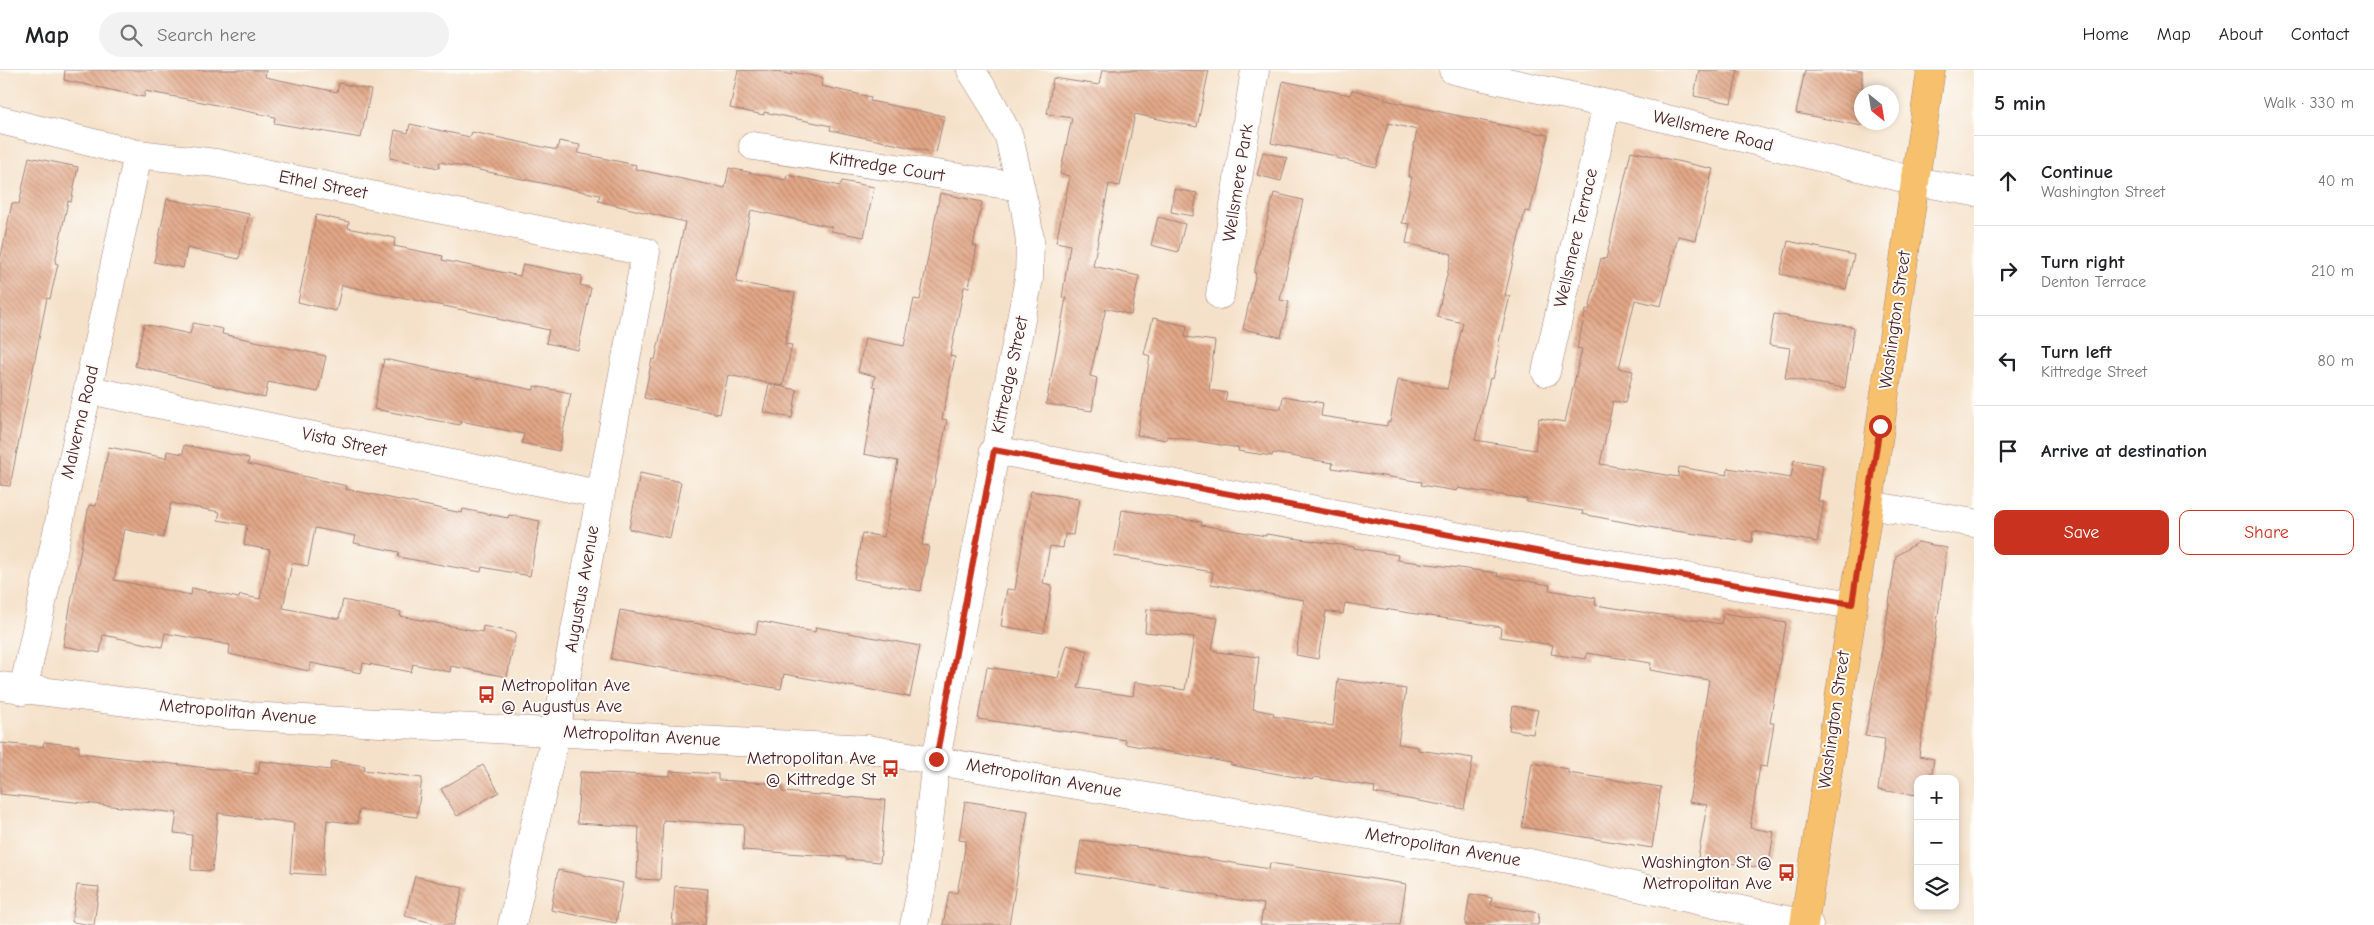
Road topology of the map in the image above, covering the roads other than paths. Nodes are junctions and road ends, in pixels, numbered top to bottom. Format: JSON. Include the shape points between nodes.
{"nodes":[{"id":1,"x":971,"y":70,"type":"edge"},
{"id":2,"x":1255,"y":70,"type":"edge"},
{"id":3,"x":1453,"y":70,"type":"edge"},
{"id":4,"x":1931,"y":70,"type":"edge"},
{"id":5,"x":1607,"y":104,"type":"junction"},
{"id":6,"x":0,"y":120,"type":"edge"},
{"id":7,"x":753,"y":146,"type":"dead end"},
{"id":8,"x":138,"y":154,"type":"junction"},
{"id":9,"x":1915,"y":181,"type":"junction"},
{"id":10,"x":1020,"y":188,"type":"junction"},
{"id":11,"x":1974,"y":192,"type":"edge"},
{"id":12,"x":646,"y":252,"type":"joint"},
{"id":13,"x":1220,"y":295,"type":"dead end"},
{"id":14,"x":1546,"y":372,"type":"dead end"},
{"id":15,"x":89,"y":390,"type":"junction"},
{"id":16,"x":994,"y":450,"type":"junction"},
{"id":17,"x":599,"y":494,"type":"junction"},
{"id":18,"x":1868,"y":505,"type":"junction"},
{"id":19,"x":1974,"y":523,"type":"edge"},
{"id":20,"x":1852,"y":604,"type":"junction"},
{"id":21,"x":12,"y":688,"type":"edge"},
{"id":22,"x":556,"y":732,"type":"junction"},
{"id":23,"x":936,"y":759,"type":"junction"},
{"id":24,"x":1806,"y":924,"type":"edge"},
{"id":25,"x":512,"y":925,"type":"edge"},
{"id":26,"x":914,"y":925,"type":"edge"}],
"edges":[{"from":1,"to":10,"type":"street","name":"Kittredge Street","via":[[1009,137]]},
{"from":2,"to":13,"type":"street","name":"Wellsmere Park"},
{"from":3,"to":5,"type":"street","name":"Wellsmere Road"},
{"from":4,"to":9,"type":"main road","name":"Washington Street"},
{"from":5,"to":9,"type":"street","name":"Wellsmere Road"},
{"from":5,"to":14,"type":"street","name":"Wellsmere Terrace"},
{"from":6,"to":8,"type":"street","name":"Ethel Street"},
{"from":7,"to":10,"type":"street","name":"Kittredge Court"},
{"from":8,"to":12,"type":"street","name":"Ethel Street","via":[[216,163]]},
{"from":8,"to":15,"type":"street","name":"Malverna Road"},
{"from":9,"to":11,"type":"street","name":"Wellsmere Road"},
{"from":9,"to":18,"type":"main road","name":"Washington Street"},
{"from":10,"to":16,"type":"street","name":"Kittredge Street","via":[[1030,241],[1029,278]]},
{"from":12,"to":17,"type":"street","name":"Augustus Avenue"},
{"from":15,"to":17,"type":"street","name":"Vista Street"},
{"from":15,"to":21,"type":"street","name":"Malverna Road"},
{"from":16,"to":20,"type":"street","via":[[1552,554]]},
{"from":16,"to":23,"type":"street","name":"Kittredge Street"},
{"from":17,"to":22,"type":"street","name":"Augustus Avenue"},
{"from":18,"to":19,"type":"street"},
{"from":18,"to":20,"type":"main road","name":"Washington Street"},
{"from":20,"to":24,"type":"main road","name":"Washington Street"},
{"from":21,"to":22,"type":"street","name":"Metropolitan Avenue","via":[[231,714]]},
{"from":22,"to":23,"type":"street","name":"Metropolitan Avenue","via":[[868,748]]},
{"from":22,"to":25,"type":"street","name":"Augustus Avenue"},
{"from":23,"to":24,"type":"street","name":"Metropolitan Avenue","via":[[1525,862]]},
{"from":23,"to":26,"type":"street","name":"Kittredge Street","via":[[922,886]]}]}
